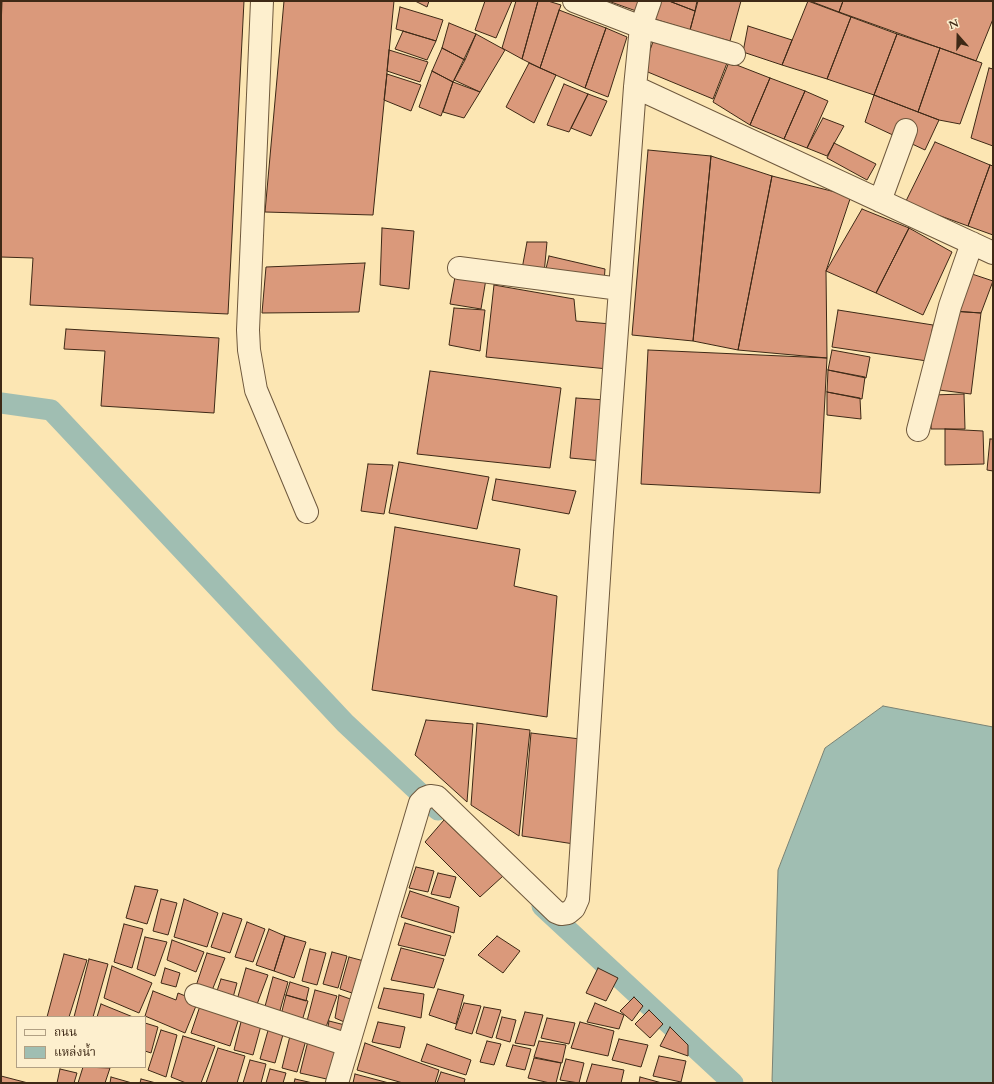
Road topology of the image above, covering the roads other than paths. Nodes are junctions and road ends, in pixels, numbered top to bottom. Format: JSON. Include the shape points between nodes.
{"nodes":[{"id":1,"x":262,"y":1,"type":"edge"},
{"id":2,"x":574,"y":1,"type":"edge"},
{"id":3,"x":650,"y":1,"type":"edge"},
{"id":4,"x":641,"y":27,"type":"junction"},
{"id":5,"x":734,"y":54,"type":"dead end"},
{"id":6,"x":635,"y":87,"type":"junction"},
{"id":7,"x":906,"y":130,"type":"dead end"},
{"id":8,"x":880,"y":200,"type":"junction"},
{"id":9,"x":972,"y":243,"type":"junction"},
{"id":10,"x":993,"y":253,"type":"edge"},
{"id":11,"x":459,"y":268,"type":"dead end"},
{"id":12,"x":620,"y":290,"type":"junction"},
{"id":13,"x":918,"y":430,"type":"dead end"},
{"id":14,"x":307,"y":512,"type":"dead end"},
{"id":15,"x":196,"y":995,"type":"dead end"},
{"id":16,"x":348,"y":1045,"type":"junction"},
{"id":17,"x":336,"y":1083,"type":"edge"}],
"edges":[{"from":1,"to":14,"type":"street","via":[[249,350],[256,390]]},
{"from":2,"to":4,"type":"street"},
{"from":3,"to":4,"type":"street"},
{"from":4,"to":5,"type":"street"},
{"from":4,"to":6,"type":"street"},
{"from":6,"to":8,"type":"street"},
{"from":6,"to":12,"type":"street"},
{"from":7,"to":8,"type":"street"},
{"from":8,"to":9,"type":"street"},
{"from":9,"to":10,"type":"street"},
{"from":9,"to":13,"type":"street","via":[[950,306]]},
{"from":11,"to":12,"type":"street"},
{"from":12,"to":16,"type":"street","via":[[578,899],[574,908],[568,912],[556,912],[437,797],[425,798],[420,803]]},
{"from":15,"to":16,"type":"street"},
{"from":16,"to":17,"type":"street"}]}
